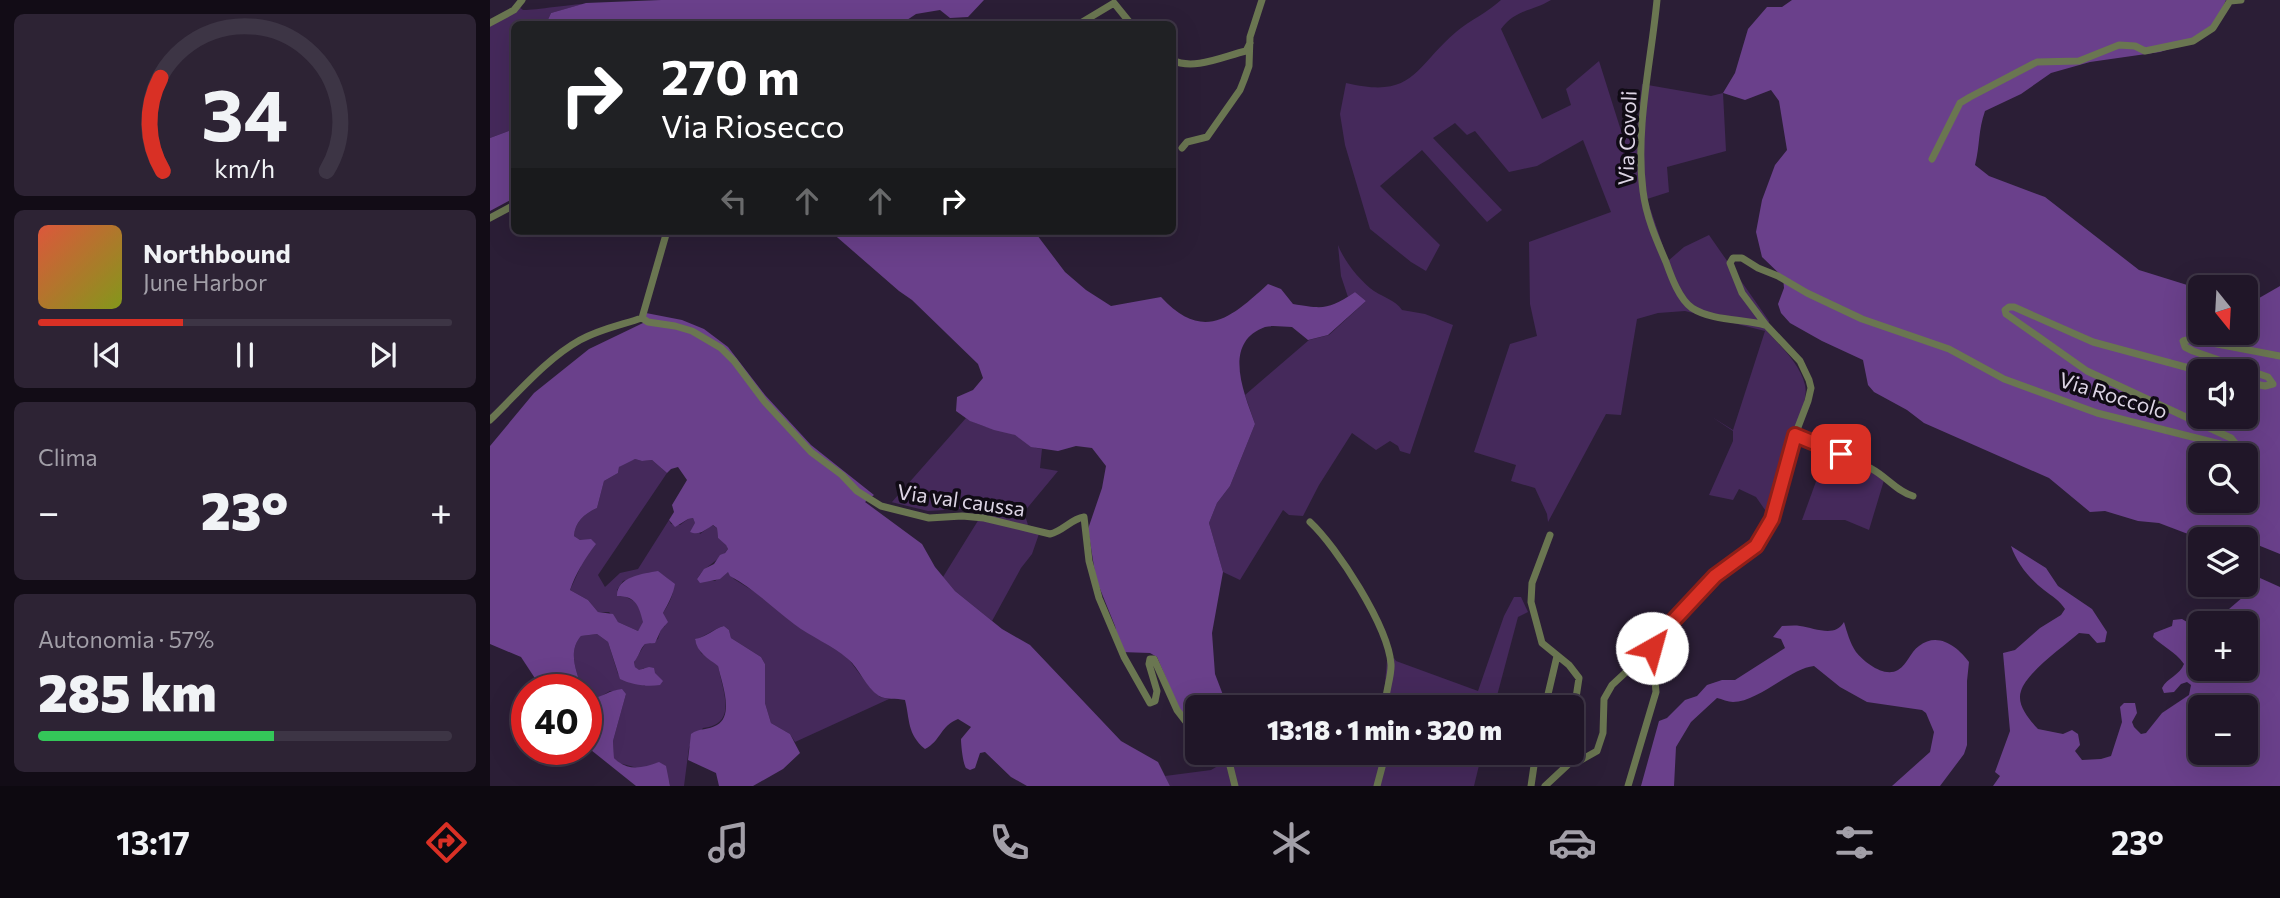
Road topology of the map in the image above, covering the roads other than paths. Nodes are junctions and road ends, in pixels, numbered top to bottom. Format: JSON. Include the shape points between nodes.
{"nodes":[{"id":1,"x":522,"y":0,"type":"edge"},
{"id":2,"x":1262,"y":0,"type":"edge"},
{"id":3,"x":1657,"y":0,"type":"edge"},
{"id":4,"x":2241,"y":0,"type":"edge"},
{"id":5,"x":1116,"y":2,"type":"edge"},
{"id":6,"x":1084,"y":21,"type":"edge"},
{"id":7,"x":1129,"y":21,"type":"edge"},
{"id":8,"x":490,"y":23,"type":"edge"},
{"id":9,"x":1250,"y":42,"type":"junction"},
{"id":10,"x":1176,"y":61,"type":"edge"},
{"id":11,"x":1182,"y":148,"type":"dead end"},
{"id":12,"x":1932,"y":159,"type":"dead end"},
{"id":13,"x":511,"y":207,"type":"edge"},
{"id":14,"x":490,"y":218,"type":"edge"},
{"id":15,"x":666,"y":235,"type":"edge"},
{"id":16,"x":642,"y":318,"type":"junction"},
{"id":17,"x":1766,"y":325,"type":"junction"},
{"id":18,"x":2280,"y":356,"type":"edge"},
{"id":19,"x":2216,"y":359,"type":"edge"},
{"id":20,"x":2188,"y":368,"type":"edge"},
{"id":21,"x":2258,"y":373,"type":"edge"},
{"id":22,"x":2258,"y":384,"type":"edge"},
{"id":23,"x":2188,"y":418,"type":"edge"},
{"id":24,"x":490,"y":420,"type":"edge"},
{"id":25,"x":2212,"y":429,"type":"edge"},
{"id":26,"x":1795,"y":435,"type":"junction"},
{"id":27,"x":1913,"y":496,"type":"dead end"},
{"id":28,"x":1310,"y":522,"type":"dead end"},
{"id":29,"x":1550,"y":535,"type":"dead end"},
{"id":30,"x":1652,"y":648,"type":"junction"},
{"id":31,"x":1557,"y":656,"type":"junction"},
{"id":32,"x":1386,"y":695,"type":"edge"},
{"id":33,"x":1548,"y":695,"type":"edge"},
{"id":34,"x":1578,"y":695,"type":"edge"},
{"id":35,"x":1185,"y":720,"type":"edge"},
{"id":36,"x":1584,"y":758,"type":"edge"},
{"id":37,"x":1230,"y":765,"type":"edge"},
{"id":38,"x":1383,"y":765,"type":"edge"},
{"id":39,"x":1534,"y":765,"type":"edge"},
{"id":40,"x":1568,"y":765,"type":"edge"},
{"id":41,"x":1235,"y":786,"type":"edge"},
{"id":42,"x":1377,"y":786,"type":"edge"},
{"id":43,"x":1531,"y":786,"type":"edge"},
{"id":44,"x":1545,"y":786,"type":"edge"},
{"id":45,"x":1628,"y":786,"type":"edge"}],
"edges":[{"from":1,"to":8,"type":"street"},
{"from":2,"to":9,"type":"street"},
{"from":3,"to":17,"type":"street","name":"Via Covoli","via":[[1641,148],[1643,192],[1651,224],[1670,271],[1693,308]]},
{"from":4,"to":12,"type":"street","via":[[2230,1],[2213,28],[2193,41],[2145,51],[2119,45],[2078,61],[2037,62],[1960,103]]},
{"from":5,"to":6,"type":"street"},
{"from":5,"to":7,"type":"street"},
{"from":9,"to":10,"type":"street","via":[[1246,51],[1204,62]]},
{"from":9,"to":11,"type":"street","via":[[1249,66],[1240,90],[1207,137]]},
{"from":13,"to":14,"type":"street"},
{"from":15,"to":16,"type":"street"},
{"from":16,"to":24,"type":"street","via":[[579,341]]},
{"from":16,"to":35,"type":"street","name":"Via val caussa","via":[[692,331],[721,348],[811,452],[857,491],[887,509],[929,518],[984,518],[1050,534],[1084,517],[1096,586],[1124,657],[1150,703],[1157,695],[1149,664],[1154,659]]},
{"from":17,"to":25,"type":"street","name":"Via Roccolo","via":[[1732,273],[1730,263],[1736,257],[1862,319],[1949,349],[2004,379],[2097,414],[2232,447],[2235,443]]},
{"from":17,"to":26,"type":"street","via":[[1800,361],[1809,380],[1808,401]]},
{"from":18,"to":19,"type":"street","via":[[2183,341],[2185,347]]},
{"from":20,"to":23,"type":"street","name":"Via Roccolo","via":[[2093,342],[2014,307],[2005,310],[2087,370]]},
{"from":21,"to":22,"type":"street","via":[[2271,378],[2273,384]]},
{"from":26,"to":27,"type":"street","via":[[1857,460]]},
{"from":26,"to":30,"type":"street","via":[[1772,519],[1756,546],[1715,576]]},
{"from":28,"to":32,"type":"street","via":[[1351,573],[1384,635],[1391,665]]},
{"from":29,"to":31,"type":"street","via":[[1530,598],[1542,643]]},
{"from":30,"to":36,"type":"street","via":[[1612,685],[1604,699],[1603,733],[1597,751]]},
{"from":30,"to":45,"type":"street","via":[[1656,692]]},
{"from":31,"to":33,"type":"street"},
{"from":31,"to":34,"type":"street","via":[[1580,682]]},
{"from":37,"to":41,"type":"street"},
{"from":38,"to":42,"type":"street"},
{"from":39,"to":43,"type":"street"},
{"from":40,"to":44,"type":"street"}]}
